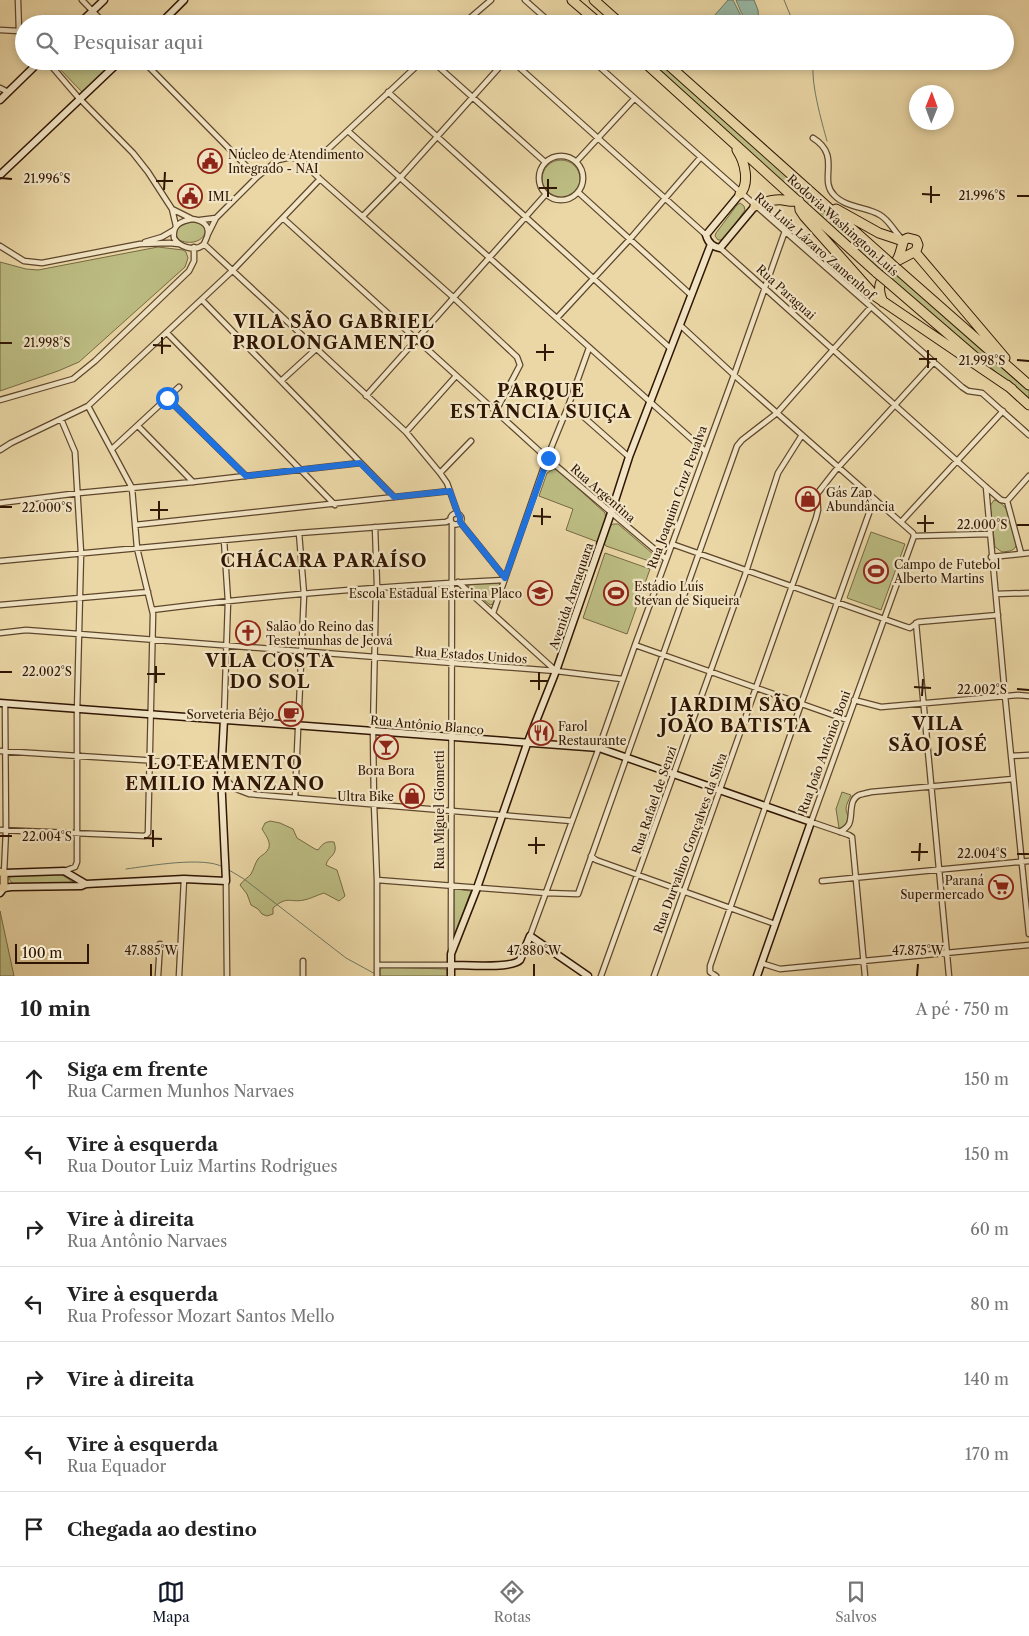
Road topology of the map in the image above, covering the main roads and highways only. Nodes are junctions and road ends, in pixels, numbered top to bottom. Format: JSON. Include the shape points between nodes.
{"nodes":[{"id":1,"x":572,"y":0,"type":"edge"},
{"id":2,"x":594,"y":0,"type":"edge"},
{"id":3,"x":590,"y":15,"type":"edge"},
{"id":4,"x":611,"y":15,"type":"edge"},
{"id":5,"x":652,"y":70,"type":"edge"},
{"id":6,"x":674,"y":70,"type":"edge"},
{"id":7,"x":720,"y":132,"type":"junction"},
{"id":8,"x":792,"y":174,"type":"junction"},
{"id":9,"x":740,"y":194,"type":"road end"},
{"id":10,"x":799,"y":201,"type":"junction"},
{"id":11,"x":755,"y":206,"type":"road end"},
{"id":12,"x":903,"y":241,"type":"junction"},
{"id":13,"x":915,"y":252,"type":"junction"},
{"id":14,"x":897,"y":265,"type":"junction"},
{"id":15,"x":864,"y":282,"type":"junction"},
{"id":16,"x":883,"y":283,"type":"junction"},
{"id":17,"x":884,"y":302,"type":"junction"},
{"id":18,"x":1027,"y":383,"type":"edge"},
{"id":19,"x":1012,"y":389,"type":"junction"},
{"id":20,"x":1029,"y":405,"type":"edge"},
{"id":21,"x":2,"y":872,"type":"edge"},
{"id":22,"x":1,"y":889,"type":"edge"}],
"edges":[{"from":1,"to":3,"type":"highway"},
{"from":2,"to":4,"type":"highway"},
{"from":5,"to":7,"type":"highway","name":"Rodovia Washington Luís"},
{"from":6,"to":8,"type":"highway","name":"Rodovia Washington Luís"},
{"from":7,"to":9,"type":"highway","via":[[742,159],[745,184]]},
{"from":7,"to":10,"type":"highway","name":"Rodovia Washington Luís"},
{"from":8,"to":12,"type":"highway","via":[[834,208],[879,233]]},
{"from":8,"to":14,"type":"highway","name":"Rodovia Washington Luís","bridge":true,"via":[[886,260]]},
{"from":10,"to":11,"type":"highway","via":[[774,200]]},
{"from":10,"to":15,"type":"highway","via":[[804,216]]},
{"from":10,"to":16,"type":"highway","name":"Rodovia Washington Luís","bridge":true,"via":[[878,273]]},
{"from":12,"to":13,"type":"highway","via":[[908,238],[916,240]]},
{"from":12,"to":14,"type":"highway"},
{"from":13,"to":14,"type":"highway","via":[[904,256]]},
{"from":13,"to":18,"type":"highway"},
{"from":14,"to":16,"type":"highway"},
{"from":14,"to":18,"type":"highway","name":"Rodovia Washington Luís"},
{"from":15,"to":16,"type":"highway","via":[[871,285]]},
{"from":15,"to":17,"type":"highway"},
{"from":16,"to":17,"type":"highway","via":[[879,294]]},
{"from":16,"to":19,"type":"highway","name":"Rodovia Washington Luís"},
{"from":17,"to":19,"type":"highway"},
{"from":19,"to":20,"type":"highway","name":"Rodovia Washington Luís"},
{"from":21,"to":22,"type":"main road"}]}
